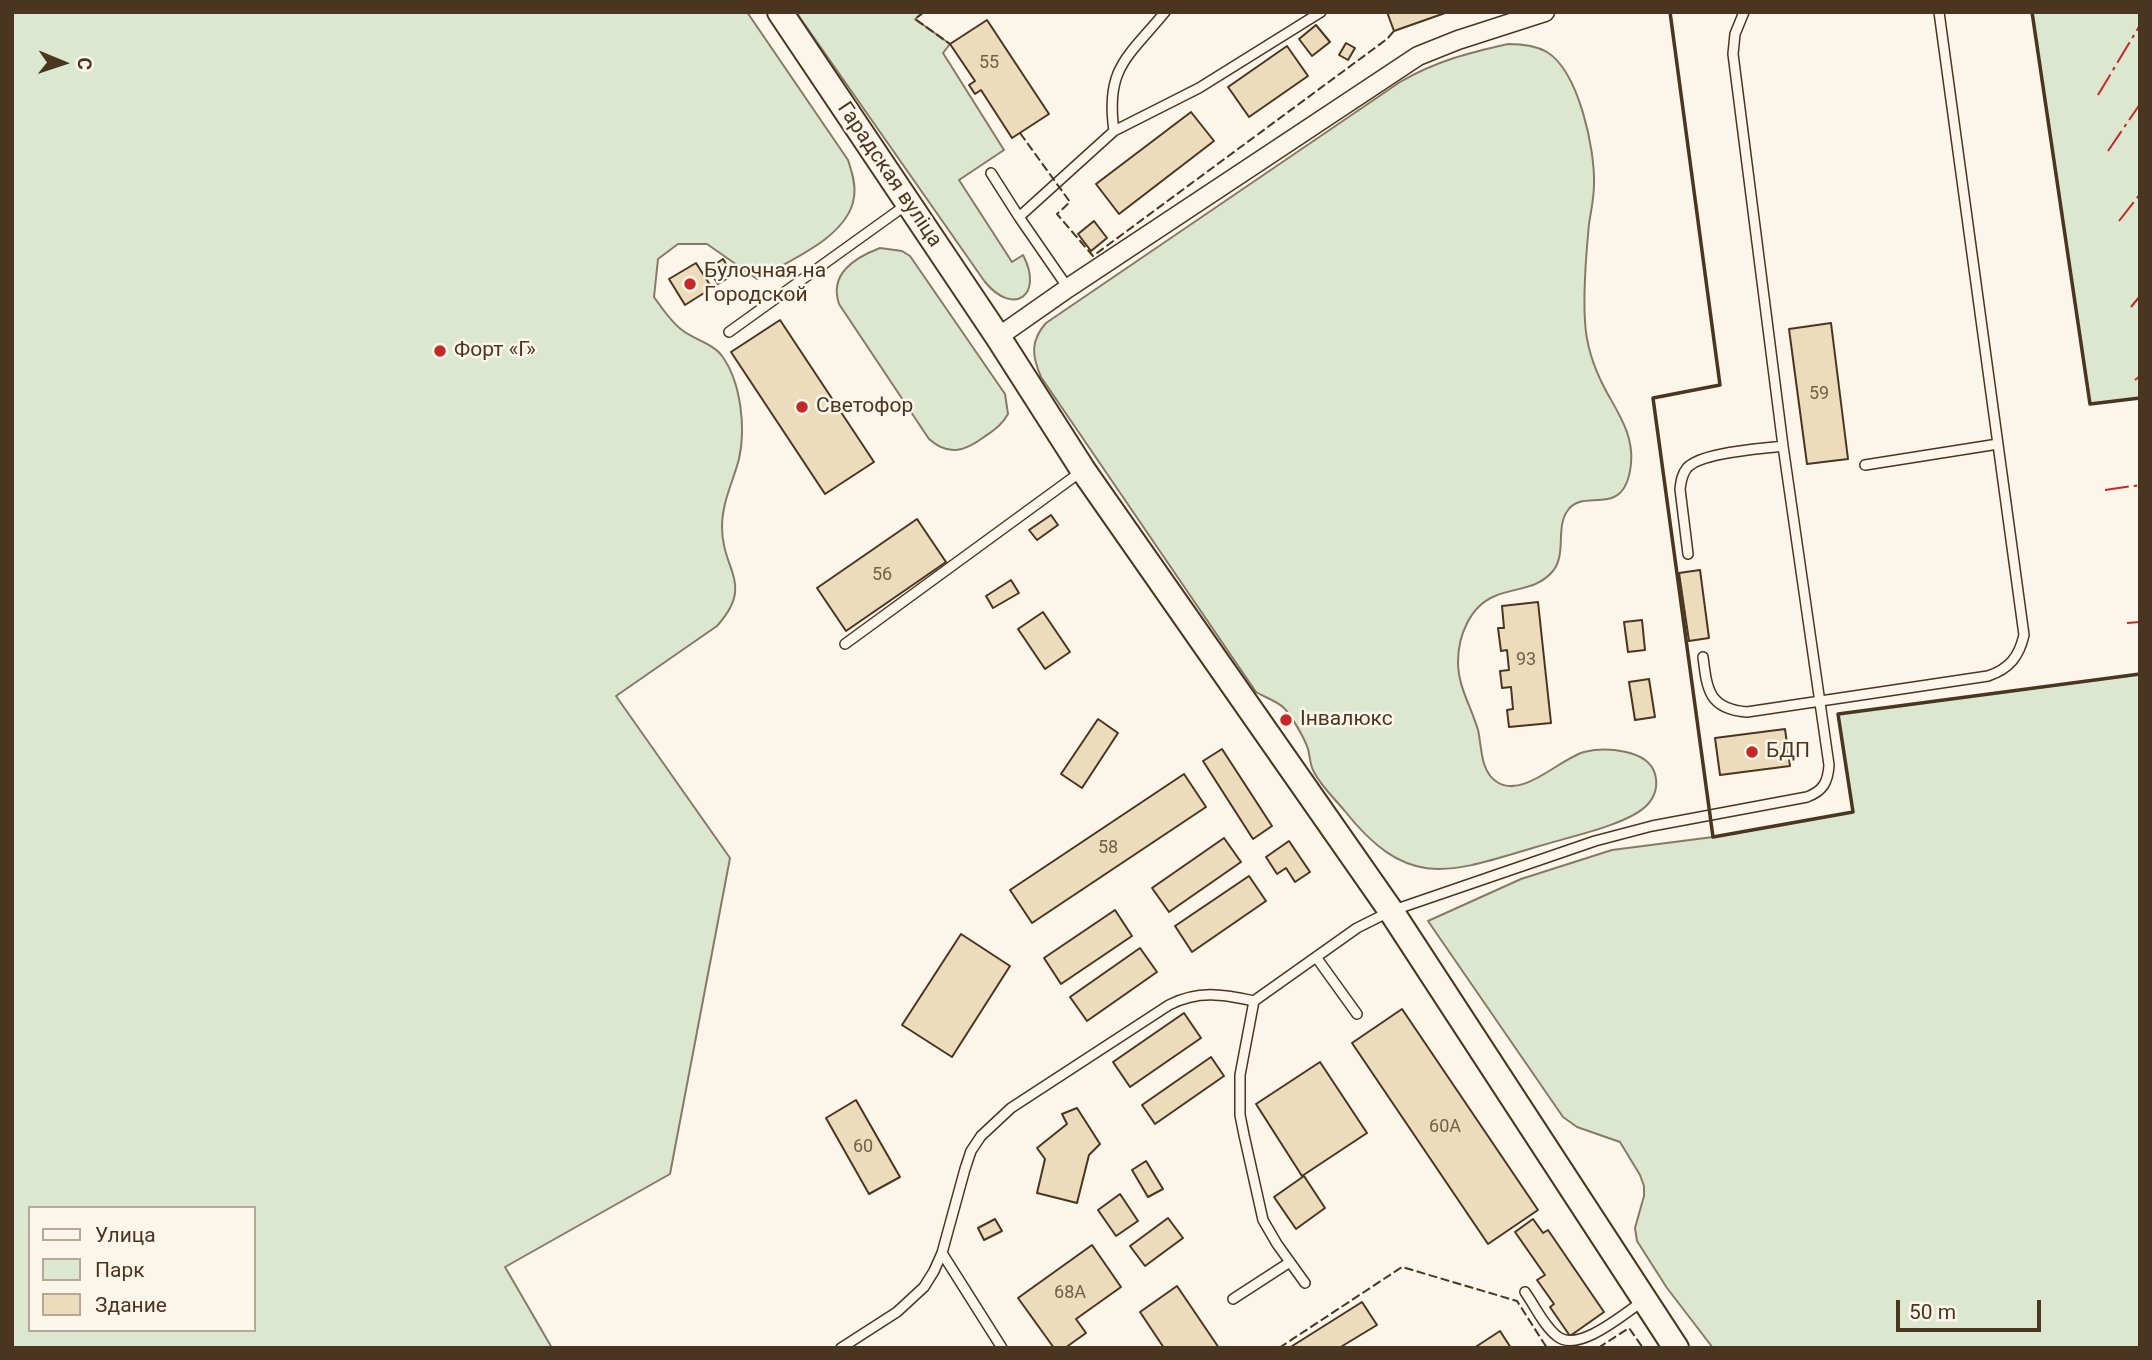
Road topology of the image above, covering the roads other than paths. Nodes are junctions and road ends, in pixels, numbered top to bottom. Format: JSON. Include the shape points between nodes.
{"nodes":[{"id":1,"x":780,"y":12,"type":"edge"},
{"id":2,"x":1165,"y":12,"type":"edge"},
{"id":3,"x":1321,"y":12,"type":"edge"},
{"id":4,"x":1545,"y":12,"type":"edge"},
{"id":5,"x":1744,"y":12,"type":"edge"},
{"id":6,"x":1939,"y":12,"type":"edge"},
{"id":7,"x":1114,"y":131,"type":"junction"},
{"id":8,"x":991,"y":173,"type":"dead end"},
{"id":9,"x":907,"y":204,"type":"junction"},
{"id":10,"x":1019,"y":217,"type":"junction"},
{"id":11,"x":1068,"y":288,"type":"junction"},
{"id":12,"x":729,"y":332,"type":"dead end"},
{"id":13,"x":998,"y":337,"type":"junction"},
{"id":14,"x":1998,"y":444,"type":"junction"},
{"id":15,"x":1783,"y":446,"type":"junction"},
{"id":16,"x":1865,"y":465,"type":"dead end"},
{"id":17,"x":1083,"y":470,"type":"junction"},
{"id":18,"x":1688,"y":554,"type":"dead end"},
{"id":19,"x":845,"y":644,"type":"dead end"},
{"id":20,"x":1703,"y":657,"type":"dead end"},
{"id":21,"x":1820,"y":701,"type":"junction"},
{"id":22,"x":1391,"y":911,"type":"junction"},
{"id":23,"x":1316,"y":957,"type":"junction"},
{"id":24,"x":1254,"y":1001,"type":"junction"},
{"id":25,"x":1357,"y":1014,"type":"dead end"},
{"id":26,"x":942,"y":1253,"type":"junction"},
{"id":27,"x":1290,"y":1262,"type":"junction"},
{"id":28,"x":1305,"y":1283,"type":"dead end"},
{"id":29,"x":1525,"y":1292,"type":"dead end"},
{"id":30,"x":1233,"y":1299,"type":"dead end"},
{"id":31,"x":1645,"y":1300,"type":"junction"},
{"id":32,"x":841,"y":1348,"type":"edge"},
{"id":33,"x":1002,"y":1348,"type":"edge"},
{"id":34,"x":1676,"y":1348,"type":"edge"}],
"edges":[{"from":1,"to":9,"type":"main road","name":"Гарадская вуліца"},
{"from":2,"to":7,"type":"lane","via":[[1118,71],[1111,96]]},
{"from":3,"to":7,"type":"lane","via":[[1199,88]]},
{"from":4,"to":11,"type":"street","via":[[1418,57]]},
{"from":5,"to":15,"type":"lane","via":[[1733,54]]},
{"from":6,"to":14,"type":"lane"},
{"from":7,"to":10,"type":"lane"},
{"from":8,"to":10,"type":"lane"},
{"from":9,"to":12,"type":"lane"},
{"from":9,"to":13,"type":"main road","name":"Гарадская вуліца"},
{"from":10,"to":11,"type":"lane"},
{"from":11,"to":13,"type":"street"},
{"from":13,"to":17,"type":"main road","name":"Гарадская вуліца"},
{"from":14,"to":16,"type":"lane"},
{"from":14,"to":21,"type":"lane","via":[[2024,635],[2014,660],[2003,671],[1988,676]]},
{"from":15,"to":18,"type":"lane","via":[[1709,457],[1688,468],[1680,489]]},
{"from":15,"to":21,"type":"lane"},
{"from":17,"to":19,"type":"lane"},
{"from":17,"to":22,"type":"main road","name":"Гарадская вуліца"},
{"from":20,"to":21,"type":"lane","via":[[1708,689],[1723,707],[1747,712]]},
{"from":21,"to":22,"type":"lane","via":[[1829,765],[1827,782],[1816,794],[1605,838]]},
{"from":22,"to":23,"type":"lane"},
{"from":22,"to":31,"type":"main road","name":"Гарадская вуліца"},
{"from":23,"to":24,"type":"lane"},
{"from":23,"to":25,"type":"lane"},
{"from":24,"to":26,"type":"lane","via":[[1213,993],[1183,998],[996,1121],[971,1151]]},
{"from":24,"to":27,"type":"lane","via":[[1240,1075],[1240,1115],[1263,1220]]},
{"from":26,"to":32,"type":"lane","via":[[911,1301]]},
{"from":26,"to":33,"type":"lane"},
{"from":27,"to":28,"type":"lane"},
{"from":27,"to":30,"type":"lane"},
{"from":29,"to":31,"type":"lane","via":[[1556,1335],[1568,1342],[1592,1334]]},
{"from":31,"to":34,"type":"main road","name":"Гарадская вуліца"}]}
